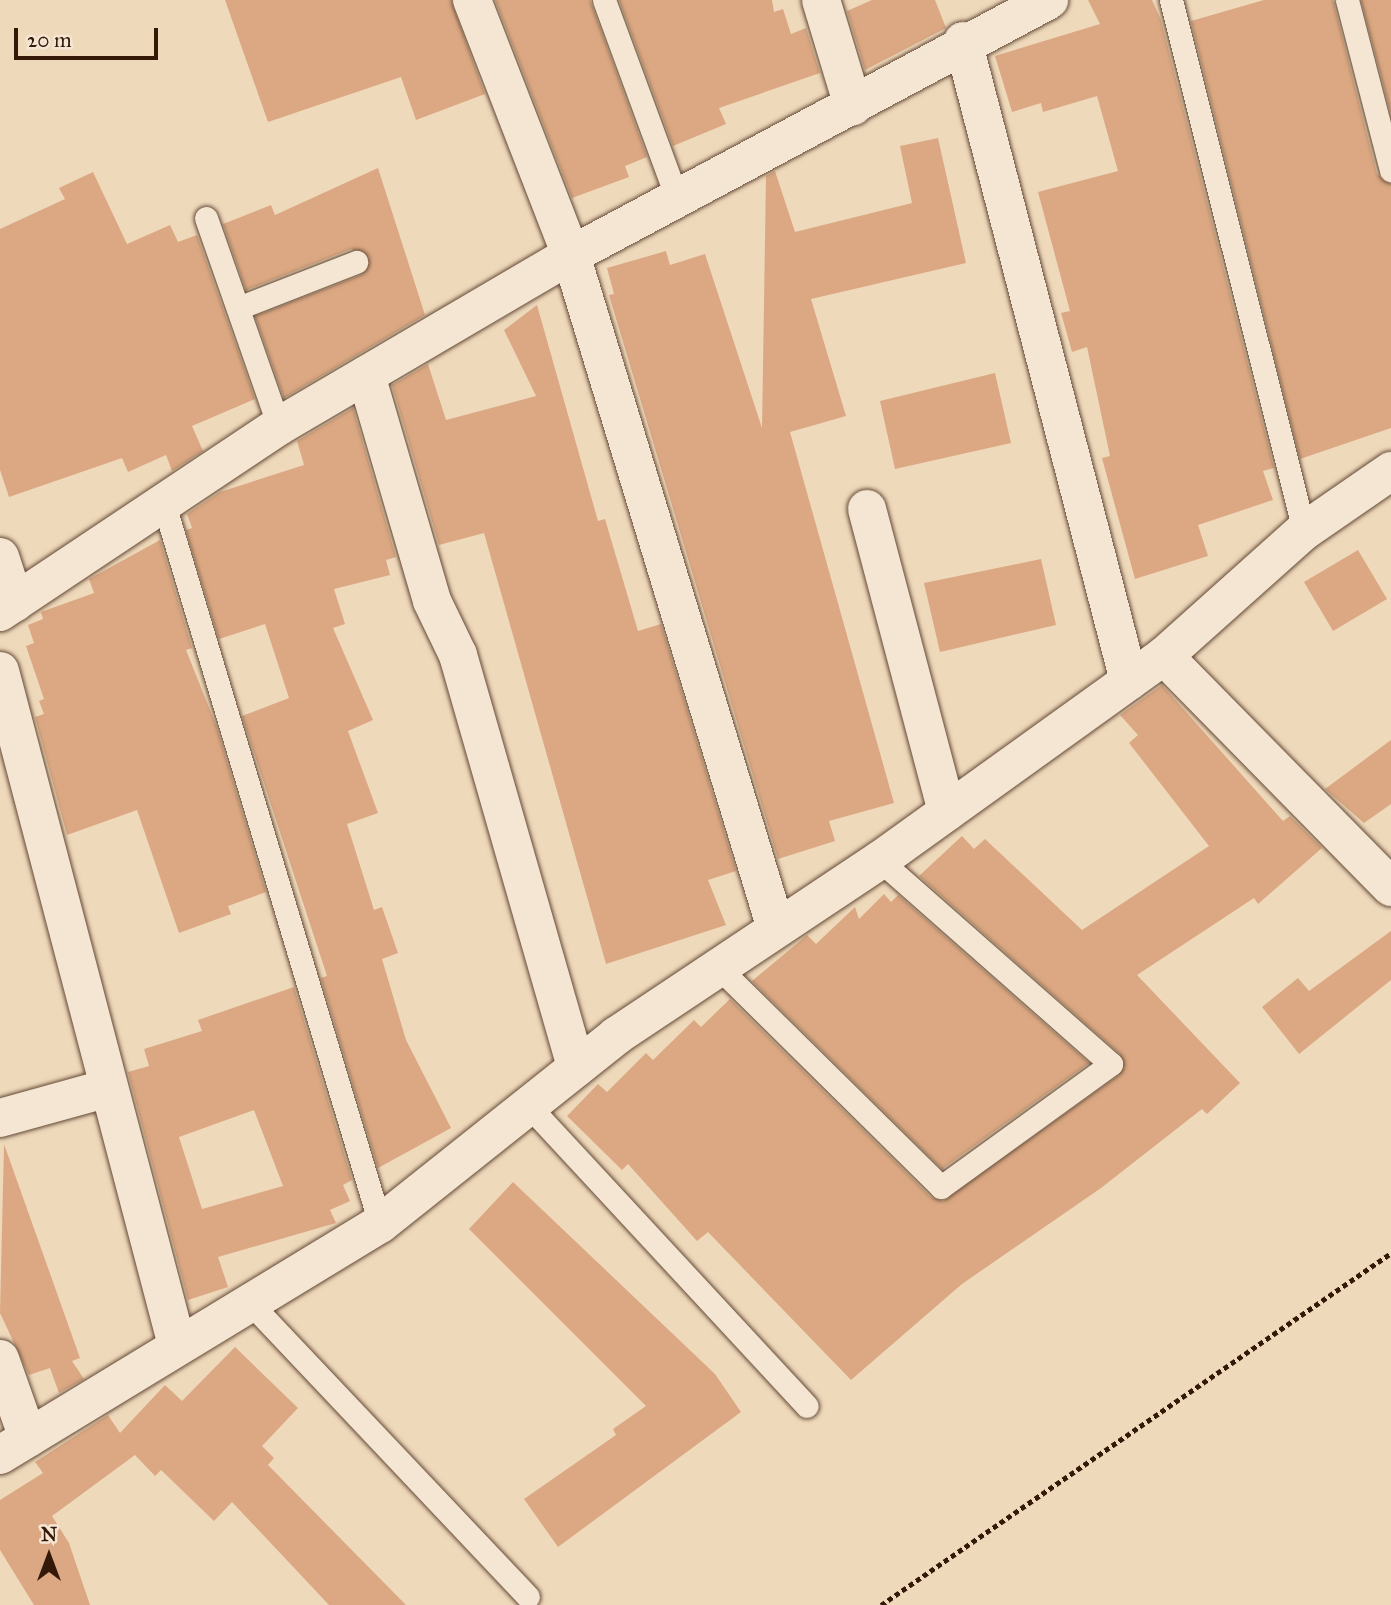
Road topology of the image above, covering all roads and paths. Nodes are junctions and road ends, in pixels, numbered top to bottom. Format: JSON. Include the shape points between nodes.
{"nodes":[{"id":1,"x":472,"y":0,"type":"edge"},
{"id":2,"x":604,"y":0,"type":"edge"},
{"id":3,"x":821,"y":0,"type":"edge"},
{"id":4,"x":1049,"y":0,"type":"edge"},
{"id":5,"x":1171,"y":0,"type":"edge"},
{"id":6,"x":1348,"y":0,"type":"edge"},
{"id":7,"x":963,"y":41,"type":"junction"},
{"id":8,"x":853,"y":106,"type":"junction"},
{"id":9,"x":1391,"y":170,"type":"edge"},
{"id":10,"x":677,"y":198,"type":"junction"},
{"id":11,"x":206,"y":218,"type":"dead end"},
{"id":12,"x":571,"y":254,"type":"junction"},
{"id":13,"x":356,"y":262,"type":"dead end"},
{"id":14,"x":238,"y":308,"type":"junction"},
{"id":15,"x":366,"y":375,"type":"junction"},
{"id":16,"x":279,"y":426,"type":"junction"},
{"id":17,"x":1391,"y":471,"type":"edge"},
{"id":18,"x":163,"y":501,"type":"junction"},
{"id":19,"x":867,"y":509,"type":"dead end"},
{"id":20,"x":1304,"y":531,"type":"junction"},
{"id":21,"x":0,"y":557,"type":"edge"},
{"id":22,"x":8,"y":608,"type":"edge"},
{"id":23,"x":1164,"y":656,"type":"junction"},
{"id":24,"x":0,"y":671,"type":"edge"},
{"id":25,"x":1129,"y":681,"type":"junction"},
{"id":26,"x":947,"y":812,"type":"junction"},
{"id":27,"x":880,"y":860,"type":"junction"},
{"id":28,"x":1391,"y":887,"type":"edge"},
{"id":29,"x":775,"y":925,"type":"junction"},
{"id":30,"x":716,"y":965,"type":"junction"},
{"id":31,"x":576,"y":1067,"type":"junction"},
{"id":32,"x":108,"y":1088,"type":"junction"},
{"id":33,"x":528,"y":1105,"type":"junction"},
{"id":34,"x":0,"y":1118,"type":"edge"},
{"id":35,"x":380,"y":1224,"type":"junction"},
{"id":36,"x":1391,"y":1253,"type":"edge"},
{"id":37,"x":253,"y":1306,"type":"junction"},
{"id":38,"x":177,"y":1345,"type":"junction"},
{"id":39,"x":0,"y":1359,"type":"edge"},
{"id":40,"x":807,"y":1406,"type":"dead end"},
{"id":41,"x":14,"y":1447,"type":"edge"},
{"id":42,"x":528,"y":1597,"type":"dead end"},
{"id":43,"x":881,"y":1605,"type":"edge"}],
"edges":[{"from":1,"to":12,"type":"street"},
{"from":2,"to":10,"type":"lane"},
{"from":3,"to":8,"type":"street"},
{"from":4,"to":7,"type":"street"},
{"from":5,"to":20,"type":"lane"},
{"from":6,"to":9,"type":"lane"},
{"from":7,"to":8,"type":"street"},
{"from":7,"to":25,"type":"street"},
{"from":8,"to":10,"type":"street"},
{"from":10,"to":12,"type":"street"},
{"from":11,"to":14,"type":"lane"},
{"from":12,"to":15,"type":"street"},
{"from":12,"to":29,"type":"street"},
{"from":13,"to":14,"type":"lane"},
{"from":14,"to":16,"type":"lane"},
{"from":15,"to":16,"type":"street"},
{"from":15,"to":31,"type":"street","via":[[432,601],[458,655]]},
{"from":16,"to":18,"type":"street"},
{"from":17,"to":20,"type":"street"},
{"from":18,"to":22,"type":"street"},
{"from":18,"to":35,"type":"lane"},
{"from":19,"to":26,"type":"street"},
{"from":20,"to":23,"type":"street"},
{"from":21,"to":22,"type":"street"},
{"from":23,"to":25,"type":"street"},
{"from":23,"to":28,"type":"street"},
{"from":24,"to":32,"type":"street"},
{"from":25,"to":26,"type":"street"},
{"from":26,"to":27,"type":"street"},
{"from":27,"to":29,"type":"street"},
{"from":27,"to":30,"type":"lane","via":[[1111,1064],[941,1187]]},
{"from":29,"to":30,"type":"street"},
{"from":30,"to":31,"type":"street"},
{"from":31,"to":33,"type":"street"},
{"from":32,"to":34,"type":"street"},
{"from":32,"to":38,"type":"street"},
{"from":33,"to":35,"type":"street"},
{"from":33,"to":40,"type":"lane"},
{"from":35,"to":37,"type":"street"},
{"from":36,"to":43,"type":"path"},
{"from":37,"to":38,"type":"street"},
{"from":37,"to":42,"type":"lane"},
{"from":38,"to":41,"type":"street"},
{"from":39,"to":41,"type":"street"}]}
